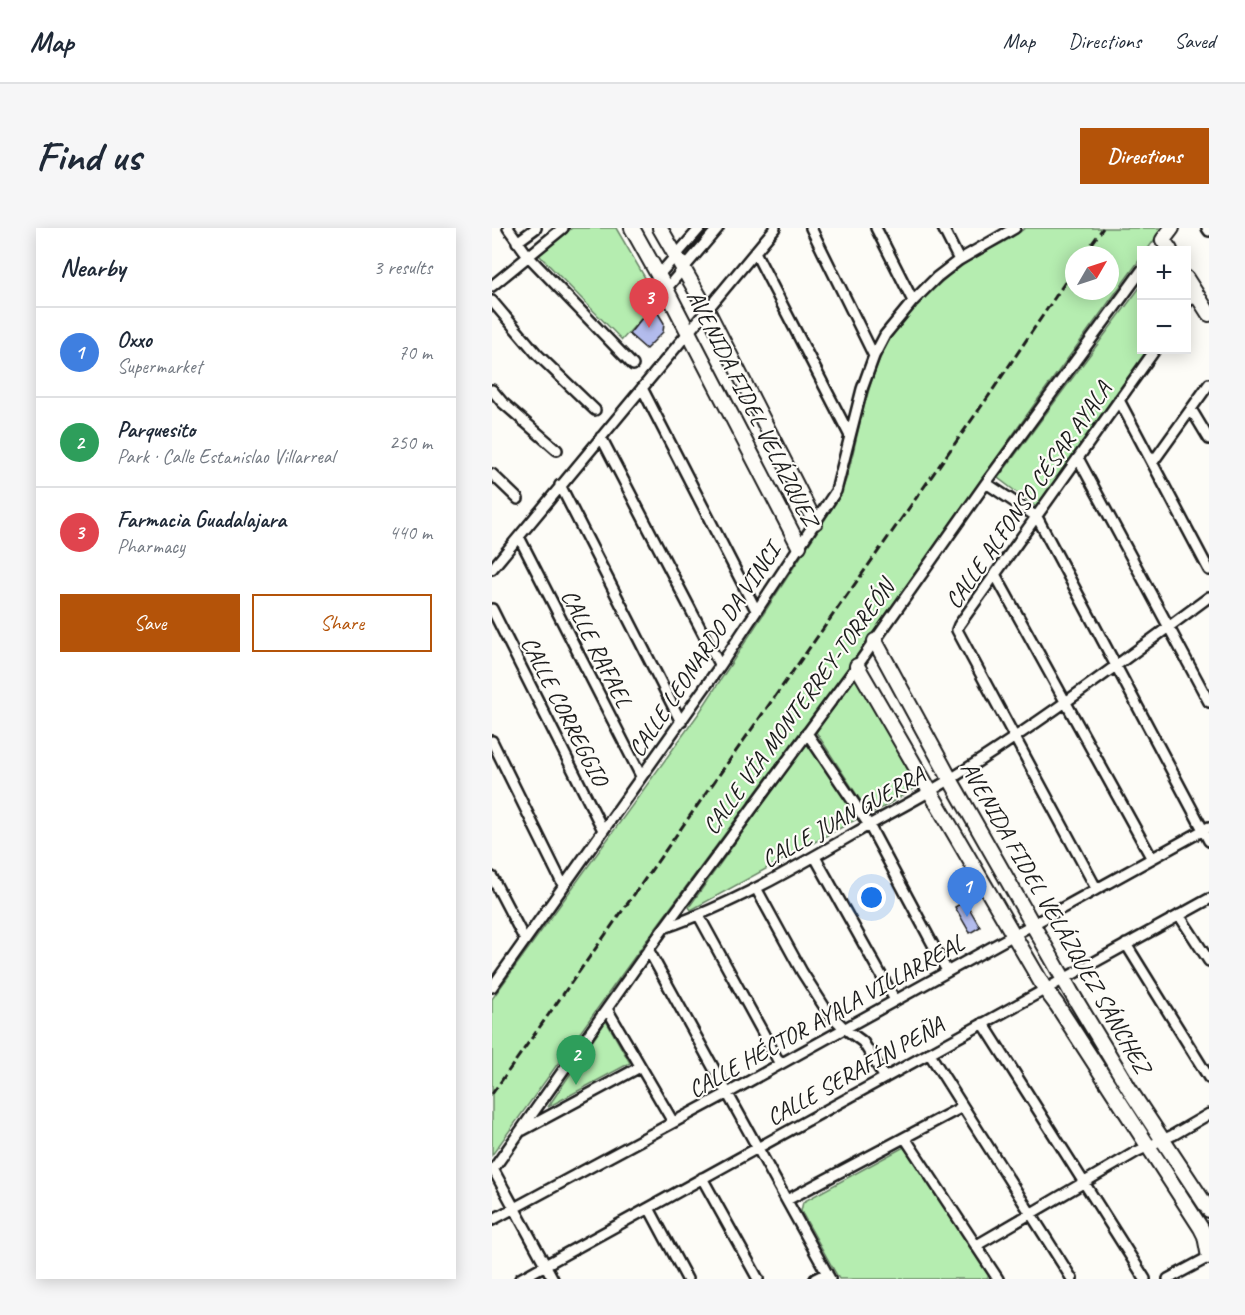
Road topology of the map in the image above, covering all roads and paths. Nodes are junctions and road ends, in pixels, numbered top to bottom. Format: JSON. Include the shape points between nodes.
{"nodes":[{"id":1,"x":508,"y":228,"type":"edge"},
{"id":2,"x":536,"y":228,"type":"edge"},
{"id":3,"x":563,"y":228,"type":"edge"},
{"id":4,"x":632,"y":228,"type":"edge"},
{"id":5,"x":660,"y":228,"type":"edge"},
{"id":6,"x":700,"y":228,"type":"edge"},
{"id":7,"x":775,"y":228,"type":"edge"},
{"id":8,"x":811,"y":228,"type":"edge"},
{"id":9,"x":876,"y":228,"type":"edge"},
{"id":10,"x":942,"y":228,"type":"edge"},
{"id":11,"x":1172,"y":228,"type":"edge"},
{"id":12,"x":716,"y":229,"type":"edge"},
{"id":13,"x":1012,"y":229,"type":"edge"},
{"id":14,"x":517,"y":242,"type":"junction"},
{"id":15,"x":1163,"y":246,"type":"edge"},
{"id":16,"x":755,"y":252,"type":"junction"},
{"id":17,"x":529,"y":256,"type":"junction"},
{"id":18,"x":676,"y":256,"type":"junction"},
{"id":19,"x":959,"y":260,"type":"junction"},
{"id":20,"x":684,"y":270,"type":"junction"},
{"id":21,"x":658,"y":276,"type":"junction"},
{"id":22,"x":1137,"y":277,"type":"edge"},
{"id":23,"x":1191,"y":285,"type":"edge"},
{"id":24,"x":492,"y":286,"type":"edge"},
{"id":25,"x":666,"y":289,"type":"junction"},
{"id":26,"x":1195,"y":291,"type":"junction"},
{"id":27,"x":1189,"y":300,"type":"edge"},
{"id":28,"x":492,"y":301,"type":"edge"},
{"id":29,"x":913,"y":301,"type":"junction"},
{"id":30,"x":707,"y":310,"type":"junction"},
{"id":31,"x":1209,"y":314,"type":"edge"},
{"id":32,"x":689,"y":332,"type":"junction"},
{"id":33,"x":1152,"y":354,"type":"edge"},
{"id":34,"x":874,"y":356,"type":"junction"},
{"id":35,"x":633,"y":365,"type":"dead end"},
{"id":36,"x":1209,"y":384,"type":"edge"},
{"id":37,"x":642,"y":388,"type":"junction"},
{"id":38,"x":492,"y":390,"type":"edge"},
{"id":39,"x":1119,"y":400,"type":"junction"},
{"id":40,"x":1191,"y":409,"type":"junction"},
{"id":41,"x":595,"y":410,"type":"dead end"},
{"id":42,"x":850,"y":436,"type":"junction"},
{"id":43,"x":601,"y":437,"type":"junction"},
{"id":44,"x":1209,"y":439,"type":"edge"},
{"id":45,"x":557,"y":450,"type":"dead end"},
{"id":46,"x":1078,"y":458,"type":"junction"},
{"id":47,"x":1153,"y":462,"type":"junction"},
{"id":48,"x":492,"y":474,"type":"edge"},
{"id":49,"x":986,"y":483,"type":"junction"},
{"id":50,"x":560,"y":485,"type":"junction"},
{"id":51,"x":518,"y":499,"type":"dead end"},
{"id":52,"x":1037,"y":517,"type":"junction"},
{"id":53,"x":815,"y":522,"type":"junction"},
{"id":54,"x":519,"y":537,"type":"junction"},
{"id":55,"x":799,"y":546,"type":"junction"},
{"id":56,"x":492,"y":569,"type":"edge"},
{"id":57,"x":1209,"y":570,"type":"edge"},
{"id":58,"x":996,"y":576,"type":"junction"},
{"id":59,"x":1209,"y":597,"type":"edge"},
{"id":60,"x":492,"y":609,"type":"edge"},
{"id":61,"x":756,"y":610,"type":"junction"},
{"id":62,"x":1167,"y":628,"type":"junction"},
{"id":63,"x":874,"y":641,"type":"junction"},
{"id":64,"x":720,"y":666,"type":"junction"},
{"id":65,"x":857,"y":666,"type":"junction"},
{"id":66,"x":1116,"y":666,"type":"junction"},
{"id":67,"x":1064,"y":702,"type":"junction"},
{"id":68,"x":1209,"y":702,"type":"edge"},
{"id":69,"x":681,"y":722,"type":"junction"},
{"id":70,"x":807,"y":733,"type":"junction"},
{"id":71,"x":1014,"y":738,"type":"junction"},
{"id":72,"x":492,"y":741,"type":"edge"},
{"id":73,"x":641,"y":776,"type":"junction"},
{"id":74,"x":950,"y":779,"type":"junction"},
{"id":75,"x":930,"y":791,"type":"junction"},
{"id":76,"x":869,"y":825,"type":"junction"},
{"id":77,"x":1206,"y":828,"type":"edge"},
{"id":78,"x":603,"y":830,"type":"junction"},
{"id":79,"x":1209,"y":840,"type":"edge"},
{"id":80,"x":814,"y":857,"type":"junction"},
{"id":81,"x":1151,"y":857,"type":"junction"},
{"id":82,"x":492,"y":877,"type":"edge"},
{"id":83,"x":563,"y":885,"type":"junction"},
{"id":84,"x":756,"y":888,"type":"junction"},
{"id":85,"x":1096,"y":888,"type":"junction"},
{"id":86,"x":1209,"y":899,"type":"edge"},
{"id":87,"x":1179,"y":915,"type":"junction"},
{"id":88,"x":699,"y":916,"type":"junction"},
{"id":89,"x":1033,"y":925,"type":"junction"},
{"id":90,"x":664,"y":928,"type":"junction"},
{"id":91,"x":1013,"y":936,"type":"junction"},
{"id":92,"x":525,"y":940,"type":"junction"},
{"id":93,"x":1126,"y":944,"type":"junction"},
{"id":94,"x":649,"y":951,"type":"junction"},
{"id":95,"x":1209,"y":961,"type":"edge"},
{"id":96,"x":948,"y":971,"type":"junction"},
{"id":97,"x":1064,"y":978,"type":"junction"},
{"id":98,"x":492,"y":987,"type":"edge"},
{"id":99,"x":1045,"y":989,"type":"junction"},
{"id":100,"x":895,"y":1000,"type":"junction"},
{"id":101,"x":607,"y":1009,"type":"junction"},
{"id":102,"x":983,"y":1023,"type":"junction"},
{"id":103,"x":844,"y":1028,"type":"junction"},
{"id":104,"x":929,"y":1053,"type":"junction"},
{"id":105,"x":780,"y":1064,"type":"junction"},
{"id":106,"x":640,"y":1067,"type":"junction"},
{"id":107,"x":885,"y":1078,"type":"junction"},
{"id":108,"x":1209,"y":1078,"type":"edge"},
{"id":109,"x":728,"y":1093,"type":"junction"},
{"id":110,"x":962,"y":1107,"type":"junction"},
{"id":111,"x":1209,"y":1114,"type":"edge"},
{"id":112,"x":673,"y":1122,"type":"junction"},
{"id":113,"x":520,"y":1131,"type":"junction"},
{"id":114,"x":905,"y":1138,"type":"junction"},
{"id":115,"x":1163,"y":1140,"type":"junction"},
{"id":116,"x":758,"y":1147,"type":"junction"},
{"id":117,"x":1149,"y":1147,"type":"junction"},
{"id":118,"x":493,"y":1170,"type":"edge"},
{"id":119,"x":702,"y":1178,"type":"junction"},
{"id":120,"x":1084,"y":1183,"type":"junction"},
{"id":121,"x":787,"y":1200,"type":"junction"},
{"id":122,"x":514,"y":1208,"type":"junction"},
{"id":123,"x":649,"y":1208,"type":"junction"},
{"id":124,"x":1209,"y":1210,"type":"edge"},
{"id":125,"x":1031,"y":1215,"type":"junction"},
{"id":126,"x":492,"y":1220,"type":"edge"},
{"id":127,"x":977,"y":1245,"type":"junction"},
{"id":128,"x":1209,"y":1257,"type":"edge"},
{"id":129,"x":545,"y":1265,"type":"junction"},
{"id":130,"x":829,"y":1276,"type":"edge"},
{"id":131,"x":520,"y":1279,"type":"edge"},
{"id":132,"x":553,"y":1279,"type":"edge"},
{"id":133,"x":687,"y":1279,"type":"edge"},
{"id":134,"x":758,"y":1279,"type":"edge"},
{"id":135,"x":815,"y":1279,"type":"edge"},
{"id":136,"x":999,"y":1279,"type":"edge"},
{"id":137,"x":1072,"y":1279,"type":"edge"},
{"id":138,"x":1146,"y":1279,"type":"edge"},
{"id":139,"x":1168,"y":1279,"type":"edge"}],
"edges":[{"from":1,"to":14,"type":"street"},
{"from":2,"to":14,"type":"street"},
{"from":3,"to":17,"type":"street"},
{"from":4,"to":21,"type":"street","name":"AVENIDA FIDEL VELÁZQUEZ"},
{"from":5,"to":18,"type":"street","name":"AVENIDA FIDEL VELÁZQUEZ"},
{"from":6,"to":18,"type":"street"},
{"from":7,"to":16,"type":"street"},
{"from":8,"to":34,"type":"street"},
{"from":9,"to":29,"type":"street"},
{"from":10,"to":19,"type":"street"},
{"from":11,"to":15,"type":"street"},
{"from":12,"to":20,"type":"street"},
{"from":13,"to":19,"type":"street","name":"CALLE LEONARDO DA VINCI"},
{"from":14,"to":17,"type":"street"},
{"from":16,"to":30,"type":"street"},
{"from":16,"to":42,"type":"street"},
{"from":17,"to":24,"type":"street"},
{"from":17,"to":35,"type":"street"},
{"from":18,"to":20,"type":"street","name":"AVENIDA FIDEL VELÁZQUEZ"},
{"from":18,"to":21,"type":"street"},
{"from":19,"to":29,"type":"street","name":"CALLE LEONARDO DA VINCI"},
{"from":20,"to":25,"type":"street"},
{"from":20,"to":30,"type":"street","name":"AVENIDA FIDEL VELÁZQUEZ"},
{"from":21,"to":25,"type":"street","name":"AVENIDA FIDEL VELÁZQUEZ"},
{"from":22,"to":49,"type":"street","name":"CALLE VÍA MONTERREY-TORREÓN"},
{"from":23,"to":26,"type":"street"},
{"from":25,"to":32,"type":"street","name":"AVENIDA FIDEL VELÁZQUEZ"},
{"from":26,"to":27,"type":"street"},
{"from":26,"to":31,"type":"street"},
{"from":28,"to":41,"type":"street","via":[[537,354]]},
{"from":29,"to":34,"type":"street","name":"CALLE LEONARDO DA VINCI","via":[[885,335]]},
{"from":30,"to":32,"type":"street"},
{"from":30,"to":53,"type":"street","name":"AVENIDA FIDEL VELÁZQUEZ"},
{"from":32,"to":37,"type":"street"},
{"from":32,"to":55,"type":"street","name":"AVENIDA FIDEL VELÁZQUEZ"},
{"from":33,"to":39,"type":"street","name":"CALLE ALFONSO CÉSAR AYALA"},
{"from":34,"to":42,"type":"street","name":"CALLE LEONARDO DA VINCI"},
{"from":36,"to":40,"type":"street"},
{"from":37,"to":43,"type":"street"},
{"from":37,"to":61,"type":"street"},
{"from":38,"to":45,"type":"street"},
{"from":39,"to":46,"type":"street","name":"CALLE ALFONSO CÉSAR AYALA"},
{"from":39,"to":47,"type":"street"},
{"from":40,"to":44,"type":"street"},
{"from":40,"to":47,"type":"street"},
{"from":42,"to":53,"type":"street","name":"CALLE LEONARDO DA VINCI","via":[[836,491]]},
{"from":43,"to":50,"type":"street"},
{"from":43,"to":64,"type":"street"},
{"from":46,"to":52,"type":"street","name":"CALLE ALFONSO CÉSAR AYALA"},
{"from":46,"to":62,"type":"street"},
{"from":47,"to":57,"type":"street"},
{"from":48,"to":51,"type":"street"},
{"from":49,"to":52,"type":"street"},
{"from":49,"to":63,"type":"street","name":"CALLE VÍA MONTERREY-TORREÓN"},
{"from":50,"to":54,"type":"street"},
{"from":50,"to":69,"type":"street"},
{"from":52,"to":58,"type":"street","name":"CALLE ALFONSO CÉSAR AYALA"},
{"from":52,"to":66,"type":"street"},
{"from":53,"to":55,"type":"street","name":"CALLE LEONARDO DA VINCI"},
{"from":54,"to":56,"type":"street"},
{"from":54,"to":73,"type":"street","name":"CALLE RAFAEL"},
{"from":55,"to":61,"type":"street","name":"CALLE LEONARDO DA VINCI"},
{"from":58,"to":67,"type":"street"},
{"from":58,"to":71,"type":"street","name":"CALLE ALFONSO CÉSAR AYALA","via":[[957,630]]},
{"from":59,"to":62,"type":"street","name":"CALLE JUAN GUERRA"},
{"from":60,"to":78,"type":"street","name":"CALLE CORREGGIO"},
{"from":61,"to":64,"type":"street","name":"CALLE LEONARDO DA VINCI"},
{"from":62,"to":66,"type":"street","name":"CALLE JUAN GUERRA"},
{"from":62,"to":68,"type":"street"},
{"from":63,"to":65,"type":"street","name":"CALLE VÍA MONTERREY-TORREÓN"},
{"from":63,"to":74,"type":"street","name":"AVENIDA FIDEL VELÁZQUEZ SÁNCHEZ"},
{"from":64,"to":69,"type":"street","name":"CALLE LEONARDO DA VINCI"},
{"from":65,"to":70,"type":"street","name":"CALLE VÍA MONTERREY-TORREÓN"},
{"from":65,"to":75,"type":"street","name":"AVENIDA FIDEL VELÁZQUEZ SÁNCHEZ"},
{"from":66,"to":67,"type":"street","name":"CALLE JUAN GUERRA"},
{"from":66,"to":77,"type":"street"},
{"from":67,"to":71,"type":"street","name":"CALLE JUAN GUERRA"},
{"from":67,"to":81,"type":"street"},
{"from":69,"to":73,"type":"street","name":"CALLE LEONARDO DA VINCI"},
{"from":70,"to":76,"type":"street"},
{"from":70,"to":90,"type":"street","name":"CALLE VÍA MONTERREY-TORREÓN"},
{"from":71,"to":74,"type":"street","name":"CALLE JUAN GUERRA"},
{"from":71,"to":85,"type":"street","name":"CALLE ALFONSO CÉSAR AYALA"},
{"from":72,"to":83,"type":"street"},
{"from":73,"to":78,"type":"street","name":"CALLE LEONARDO DA VINCI"},
{"from":74,"to":75,"type":"street","name":"CALLE JUAN GUERRA"},
{"from":74,"to":89,"type":"street","name":"AVENIDA FIDEL VELÁZQUEZ SÁNCHEZ"},
{"from":75,"to":76,"type":"street","name":"CALLE JUAN GUERRA"},
{"from":75,"to":91,"type":"street","name":"AVENIDA FIDEL VELÁZQUEZ SÁNCHEZ"},
{"from":76,"to":80,"type":"street","name":"CALLE JUAN GUERRA"},
{"from":76,"to":96,"type":"street"},
{"from":77,"to":79,"type":"street"},
{"from":77,"to":81,"type":"street","name":"CALLE HÉCTOR AYALA VILLARREAL"},
{"from":78,"to":83,"type":"street","name":"CALLE LEONARDO DA VINCI"},
{"from":80,"to":84,"type":"street","name":"CALLE JUAN GUERRA"},
{"from":80,"to":100,"type":"street"},
{"from":81,"to":85,"type":"street","name":"CALLE HÉCTOR AYALA VILLARREAL"},
{"from":82,"to":92,"type":"street"},
{"from":83,"to":92,"type":"street","name":"CALLE LEONARDO DA VINCI"},
{"from":84,"to":88,"type":"street","name":"CALLE JUAN GUERRA"},
{"from":84,"to":103,"type":"street","via":[[816,994]]},
{"from":85,"to":89,"type":"street","name":"CALLE HÉCTOR AYALA VILLARREAL"},
{"from":86,"to":87,"type":"street","name":"CALLE SERAFÍN PEÑA"},
{"from":87,"to":93,"type":"street","name":"CALLE SERAFÍN PEÑA"},
{"from":87,"to":95,"type":"street"},
{"from":88,"to":90,"type":"street","name":"CALLE JUAN GUERRA"},
{"from":88,"to":105,"type":"street"},
{"from":89,"to":91,"type":"street","name":"CALLE HÉCTOR AYALA VILLARREAL"},
{"from":89,"to":97,"type":"street","name":"AVENIDA FIDEL VELÁZQUEZ SÁNCHEZ"},
{"from":90,"to":94,"type":"street","name":"CALLE VÍA MONTERREY-TORREÓN"},
{"from":91,"to":96,"type":"street","name":"CALLE HÉCTOR AYALA VILLARREAL"},
{"from":91,"to":99,"type":"street","name":"AVENIDA FIDEL VELÁZQUEZ SÁNCHEZ"},
{"from":92,"to":98,"type":"street","name":"CALLE LEONARDO DA VINCI"},
{"from":93,"to":97,"type":"street","name":"CALLE SERAFÍN PEÑA"},
{"from":93,"to":108,"type":"street"},
{"from":94,"to":101,"type":"street","name":"CALLE VÍA MONTERREY-TORREÓN"},
{"from":94,"to":109,"type":"street"},
{"from":96,"to":100,"type":"street","name":"CALLE HÉCTOR AYALA VILLARREAL"},
{"from":97,"to":99,"type":"street","name":"CALLE SERAFÍN PEÑA"},
{"from":97,"to":115,"type":"street","name":"AVENIDA FIDEL VELÁZQUEZ SÁNCHEZ"},
{"from":99,"to":102,"type":"street","name":"CALLE SERAFÍN PEÑA"},
{"from":99,"to":117,"type":"street","name":"AVENIDA FIDEL VELÁZQUEZ SÁNCHEZ"},
{"from":100,"to":103,"type":"street","name":"CALLE HÉCTOR AYALA VILLARREAL"},
{"from":101,"to":106,"type":"street"},
{"from":101,"to":113,"type":"street","name":"CALLE VÍA MONTERREY-TORREÓN"},
{"from":102,"to":104,"type":"street","name":"CALLE SERAFÍN PEÑA"},
{"from":102,"to":120,"type":"street"},
{"from":103,"to":105,"type":"street","name":"CALLE HÉCTOR AYALA VILLARREAL"},
{"from":103,"to":107,"type":"street","via":[[863,1042]]},
{"from":104,"to":107,"type":"street","name":"CALLE SERAFÍN PEÑA"},
{"from":104,"to":110,"type":"street"},
{"from":105,"to":109,"type":"street","name":"CALLE HÉCTOR AYALA VILLARREAL"},
{"from":106,"to":112,"type":"street"},
{"from":106,"to":113,"type":"street"},
{"from":107,"to":116,"type":"street","name":"CALLE SERAFÍN PEÑA"},
{"from":109,"to":112,"type":"street","name":"CALLE HÉCTOR AYALA VILLARREAL"},
{"from":109,"to":116,"type":"street"},
{"from":110,"to":114,"type":"street"},
{"from":110,"to":125,"type":"street"},
{"from":111,"to":115,"type":"street"},
{"from":112,"to":122,"type":"street","name":"CALLE HÉCTOR AYALA VILLARREAL"},
{"from":113,"to":118,"type":"street","name":"CALLE VÍA MONTERREY-TORREÓN"},
{"from":114,"to":121,"type":"street"},
{"from":114,"to":127,"type":"street"},
{"from":115,"to":117,"type":"street"},
{"from":115,"to":124,"type":"street","name":"AVENIDA FIDEL VELÁZQUEZ SÁNCHEZ"},
{"from":116,"to":119,"type":"street","name":"CALLE SERAFÍN PEÑA"},
{"from":116,"to":121,"type":"street"},
{"from":117,"to":120,"type":"street"},
{"from":117,"to":128,"type":"street","name":"AVENIDA FIDEL VELÁZQUEZ SÁNCHEZ","via":[[1205,1236]]},
{"from":118,"to":122,"type":"street"},
{"from":119,"to":123,"type":"street","name":"CALLE SERAFÍN PEÑA"},
{"from":119,"to":134,"type":"street"},
{"from":120,"to":125,"type":"street"},
{"from":120,"to":138,"type":"street"},
{"from":121,"to":130,"type":"street"},
{"from":122,"to":126,"type":"street","name":"CALLE HÉCTOR AYALA VILLARREAL"},
{"from":122,"to":129,"type":"street"},
{"from":123,"to":129,"type":"street","name":"CALLE SERAFÍN PEÑA"},
{"from":123,"to":133,"type":"street"},
{"from":125,"to":127,"type":"street"},
{"from":125,"to":137,"type":"street"},
{"from":127,"to":136,"type":"street"},
{"from":128,"to":139,"type":"street"},
{"from":129,"to":131,"type":"street","name":"CALLE SERAFÍN PEÑA"},
{"from":129,"to":132,"type":"street"},
{"from":130,"to":135,"type":"street"}]}
